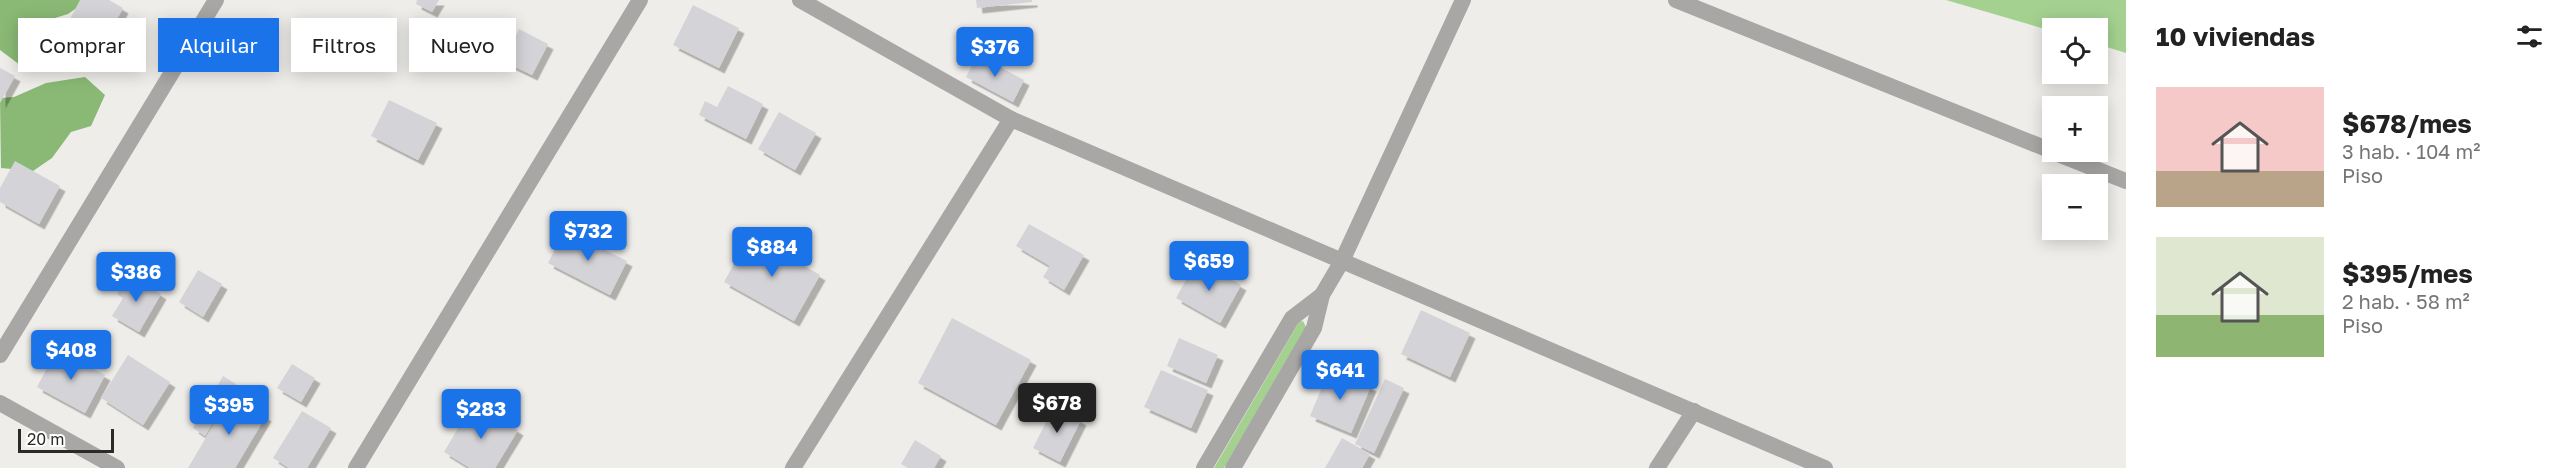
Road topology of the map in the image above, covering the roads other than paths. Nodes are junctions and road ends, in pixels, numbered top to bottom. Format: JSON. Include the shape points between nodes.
{"nodes":[{"id":1,"x":216,"y":0,"type":"edge"},
{"id":2,"x":640,"y":0,"type":"edge"},
{"id":3,"x":800,"y":0,"type":"edge"},
{"id":4,"x":1463,"y":0,"type":"edge"},
{"id":5,"x":1676,"y":0,"type":"edge"},
{"id":6,"x":1011,"y":119,"type":"junction"},
{"id":7,"x":2042,"y":147,"type":"edge"},
{"id":8,"x":2079,"y":162,"type":"edge"},
{"id":9,"x":2126,"y":181,"type":"edge"},
{"id":10,"x":1342,"y":261,"type":"junction"},
{"id":11,"x":1322,"y":296,"type":"junction"},
{"id":12,"x":0,"y":355,"type":"edge"},
{"id":13,"x":0,"y":402,"type":"edge"},
{"id":14,"x":1694,"y":411,"type":"junction"},
{"id":15,"x":117,"y":468,"type":"edge"},
{"id":16,"x":356,"y":468,"type":"edge"},
{"id":17,"x":794,"y":468,"type":"edge"},
{"id":18,"x":1204,"y":468,"type":"edge"},
{"id":19,"x":1233,"y":468,"type":"edge"},
{"id":20,"x":1657,"y":468,"type":"edge"},
{"id":21,"x":1825,"y":468,"type":"edge"}],
"edges":[{"from":1,"to":12,"type":"street"},
{"from":2,"to":16,"type":"street"},
{"from":3,"to":6,"type":"street"},
{"from":4,"to":10,"type":"street"},
{"from":5,"to":7,"type":"street"},
{"from":6,"to":10,"type":"street"},
{"from":6,"to":17,"type":"street"},
{"from":8,"to":9,"type":"street"},
{"from":10,"to":11,"type":"street"},
{"from":10,"to":14,"type":"street"},
{"from":11,"to":18,"type":"street","via":[[1292,318]]},
{"from":11,"to":19,"type":"street","via":[[1314,328]]},
{"from":13,"to":15,"type":"street"},
{"from":14,"to":20,"type":"street"},
{"from":14,"to":21,"type":"street"}]}
